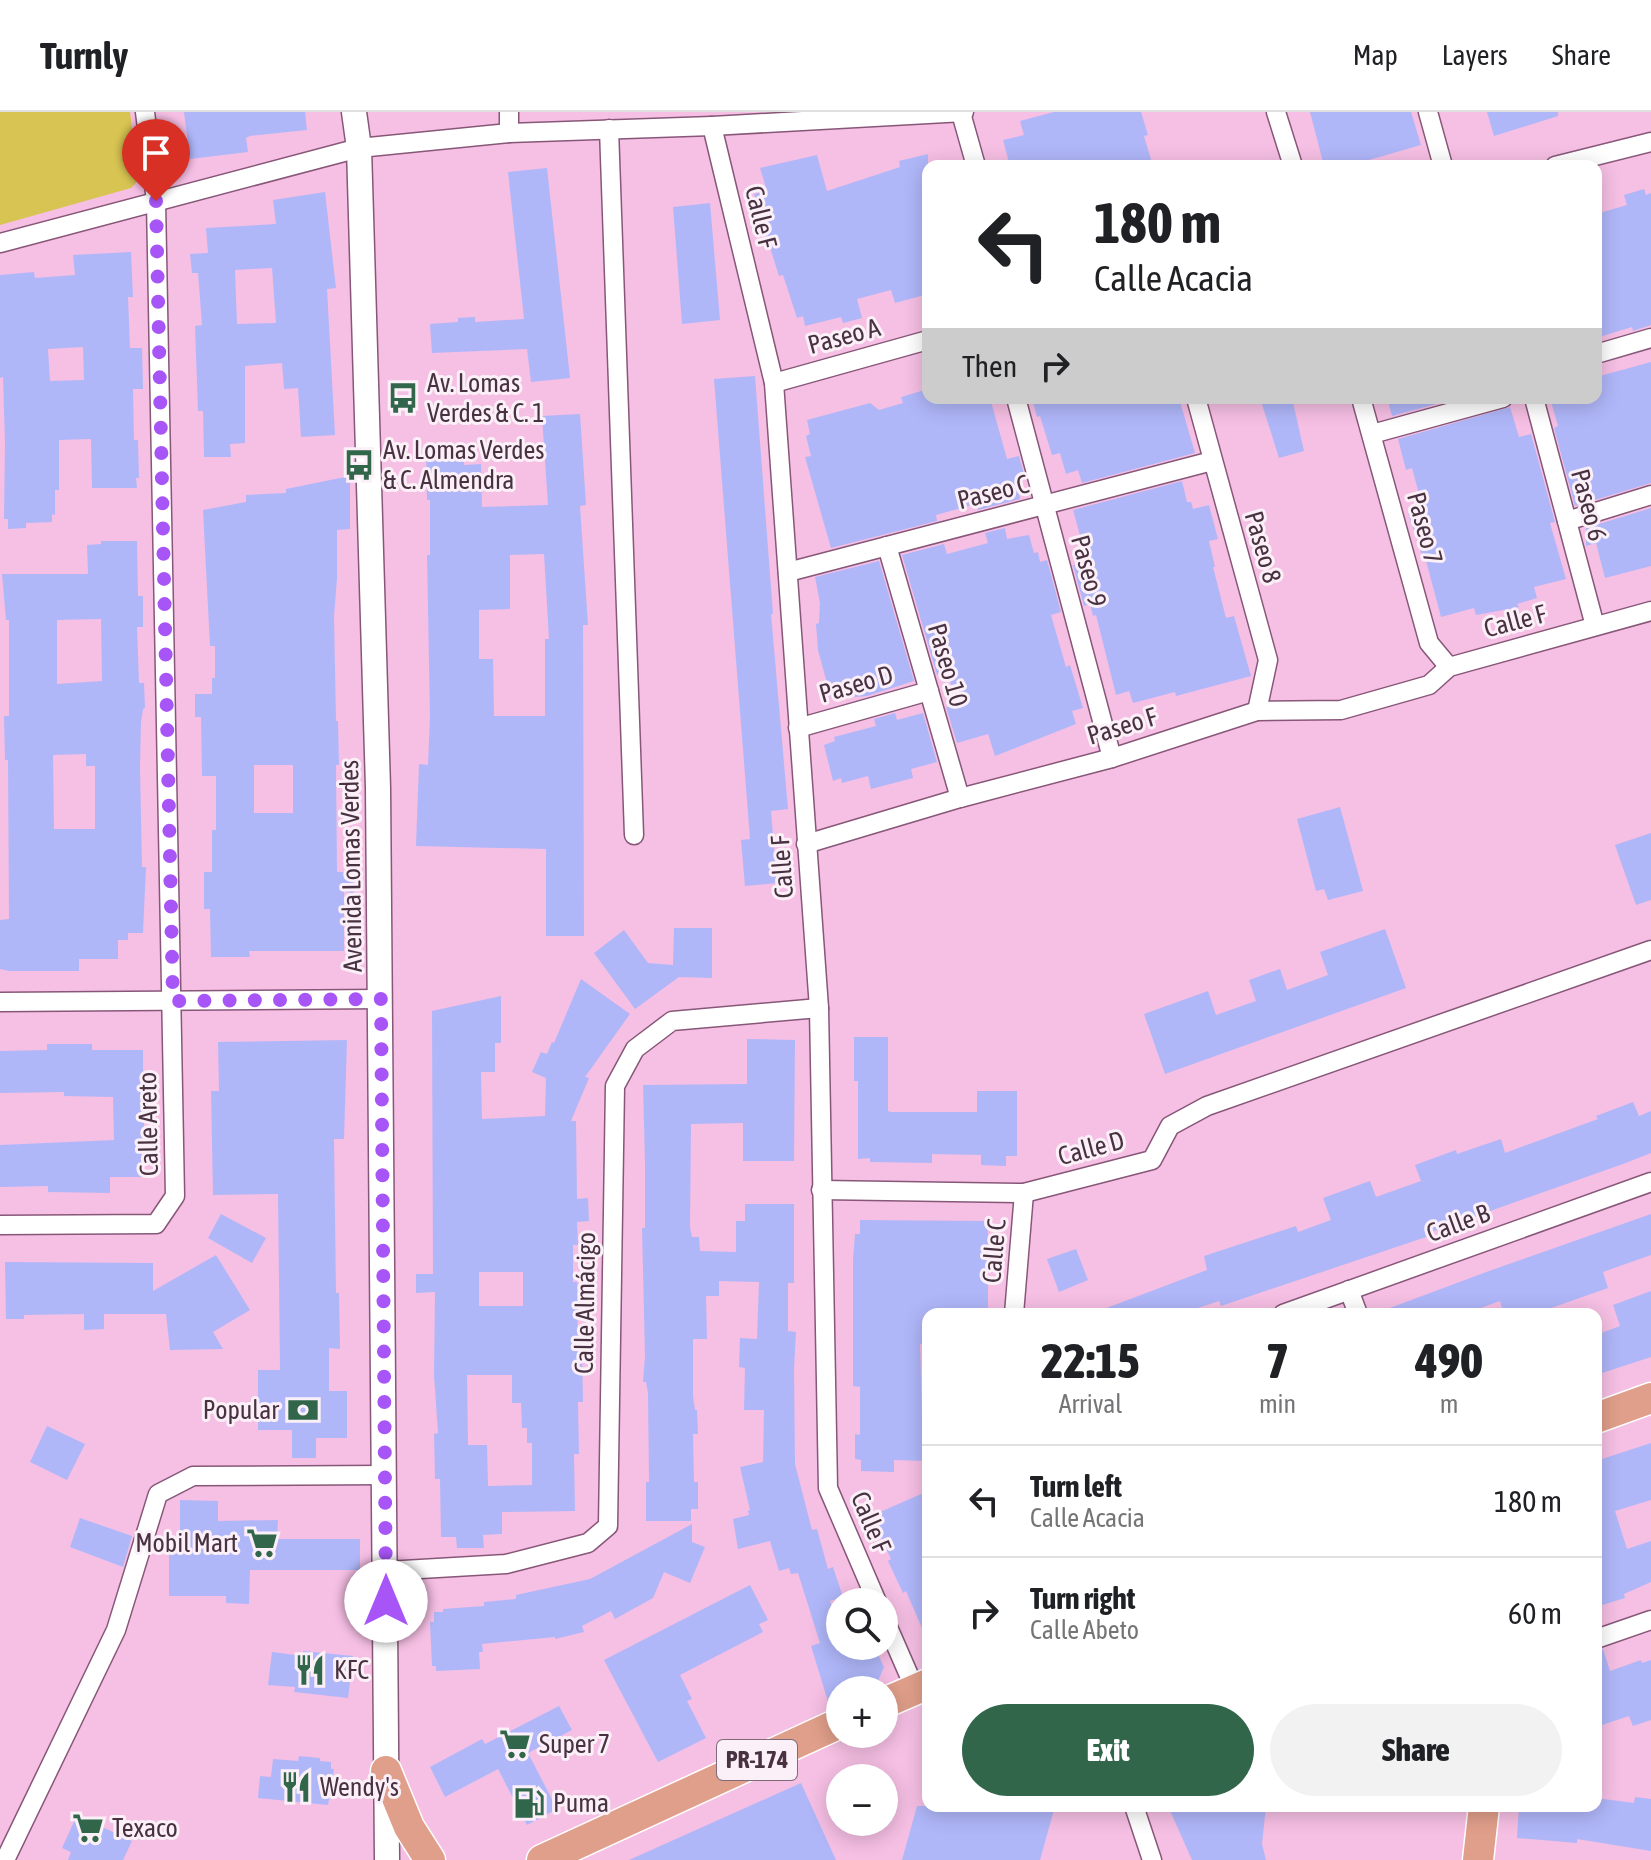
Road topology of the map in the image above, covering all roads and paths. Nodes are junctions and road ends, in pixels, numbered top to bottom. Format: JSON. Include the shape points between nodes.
{"nodes":[{"id":1,"x":145,"y":112,"type":"edge"},
{"id":2,"x":354,"y":112,"type":"edge"},
{"id":3,"x":509,"y":112,"type":"edge"},
{"id":4,"x":963,"y":112,"type":"edge"},
{"id":5,"x":1276,"y":112,"type":"edge"},
{"id":6,"x":1428,"y":112,"type":"edge"},
{"id":7,"x":712,"y":126,"type":"junction"},
{"id":8,"x":609,"y":129,"type":"junction"},
{"id":9,"x":509,"y":133,"type":"junction"},
{"id":10,"x":1651,"y":142,"type":"edge"},
{"id":11,"x":359,"y":148,"type":"junction"},
{"id":12,"x":975,"y":160,"type":"edge"},
{"id":13,"x":1291,"y":160,"type":"edge"},
{"id":14,"x":1441,"y":160,"type":"edge"},
{"id":15,"x":1577,"y":160,"type":"edge"},
{"id":16,"x":156,"y":201,"type":"junction"},
{"id":17,"x":0,"y":243,"type":"edge"},
{"id":18,"x":1651,"y":338,"type":"edge"},
{"id":19,"x":922,"y":342,"type":"edge"},
{"id":20,"x":1602,"y":352,"type":"edge"},
{"id":21,"x":774,"y":383,"type":"junction"},
{"id":22,"x":1018,"y":404,"type":"edge"},
{"id":23,"x":1198,"y":404,"type":"edge"},
{"id":24,"x":1363,"y":404,"type":"edge"},
{"id":25,"x":1481,"y":404,"type":"edge"},
{"id":26,"x":1536,"y":404,"type":"edge"},
{"id":27,"x":1372,"y":434,"type":"junction"},
{"id":28,"x":1212,"y":461,"type":"junction"},
{"id":29,"x":1651,"y":495,"type":"edge"},
{"id":30,"x":1044,"y":506,"type":"junction"},
{"id":31,"x":1567,"y":521,"type":"junction"},
{"id":32,"x":887,"y":546,"type":"junction"},
{"id":33,"x":788,"y":572,"type":"junction"},
{"id":34,"x":1651,"y":611,"type":"edge"},
{"id":35,"x":1595,"y":626,"type":"junction"},
{"id":36,"x":1449,"y":667,"type":"junction"},
{"id":37,"x":929,"y":691,"type":"junction"},
{"id":38,"x":1257,"y":711,"type":"junction"},
{"id":39,"x":798,"y":728,"type":"junction"},
{"id":40,"x":1112,"y":758,"type":"junction"},
{"id":41,"x":960,"y":798,"type":"junction"},
{"id":42,"x":634,"y":835,"type":"dead end"},
{"id":43,"x":806,"y":844,"type":"junction"},
{"id":44,"x":1651,"y":950,"type":"edge"},
{"id":45,"x":381,"y":999,"type":"junction"},
{"id":46,"x":173,"y":1001,"type":"junction"},
{"id":47,"x":0,"y":1002,"type":"edge"},
{"id":48,"x":819,"y":1008,"type":"junction"},
{"id":49,"x":1651,"y":1182,"type":"edge"},
{"id":50,"x":821,"y":1190,"type":"junction"},
{"id":51,"x":1024,"y":1193,"type":"junction"},
{"id":52,"x":0,"y":1225,"type":"edge"},
{"id":53,"x":1349,"y":1290,"type":"junction"},
{"id":54,"x":1014,"y":1308,"type":"edge"},
{"id":55,"x":1300,"y":1308,"type":"edge"},
{"id":56,"x":1356,"y":1308,"type":"edge"},
{"id":57,"x":1651,"y":1398,"type":"edge"},
{"id":58,"x":1602,"y":1416,"type":"edge"},
{"id":59,"x":385,"y":1475,"type":"junction"},
{"id":60,"x":386,"y":1571,"type":"junction"},
{"id":61,"x":871,"y":1588,"type":"edge"},
{"id":62,"x":1651,"y":1620,"type":"edge"},
{"id":63,"x":1602,"y":1637,"type":"edge"},
{"id":64,"x":898,"y":1643,"type":"edge"},
{"id":65,"x":922,"y":1686,"type":"edge"},
{"id":66,"x":898,"y":1697,"type":"edge"},
{"id":67,"x":826,"y":1729,"type":"edge"},
{"id":68,"x":386,"y":1771,"type":"junction"},
{"id":69,"x":1136,"y":1812,"type":"edge"},
{"id":70,"x":1483,"y":1812,"type":"edge"},
{"id":71,"x":5,"y":1860,"type":"edge"},
{"id":72,"x":387,"y":1860,"type":"edge"},
{"id":73,"x":430,"y":1860,"type":"edge"},
{"id":74,"x":542,"y":1860,"type":"edge"},
{"id":75,"x":1152,"y":1860,"type":"edge"},
{"id":76,"x":1478,"y":1860,"type":"edge"}],
"edges":[{"from":1,"to":16,"type":"street"},
{"from":2,"to":11,"type":"street","name":"Avenida Lomas Verdes"},
{"from":3,"to":9,"type":"street"},
{"from":4,"to":7,"type":"street"},
{"from":4,"to":12,"type":"street"},
{"from":5,"to":13,"type":"street"},
{"from":6,"to":14,"type":"street"},
{"from":7,"to":8,"type":"street"},
{"from":7,"to":21,"type":"street","name":"Calle F"},
{"from":8,"to":9,"type":"street"},
{"from":8,"to":42,"type":"street"},
{"from":9,"to":11,"type":"street"},
{"from":10,"to":15,"type":"street"},
{"from":11,"to":16,"type":"street"},
{"from":11,"to":45,"type":"street","name":"Avenida Lomas Verdes"},
{"from":16,"to":17,"type":"street"},
{"from":16,"to":46,"type":"street"},
{"from":18,"to":20,"type":"street"},
{"from":19,"to":21,"type":"street","name":"Paseo A"},
{"from":21,"to":33,"type":"street","name":"Calle F"},
{"from":22,"to":30,"type":"street","name":"Paseo 9"},
{"from":23,"to":28,"type":"street","name":"Paseo 8"},
{"from":24,"to":27,"type":"street","name":"Paseo 7"},
{"from":25,"to":27,"type":"street"},
{"from":26,"to":31,"type":"street","name":"Paseo 6"},
{"from":27,"to":36,"type":"street","name":"Paseo 7","via":[[1429,643]]},
{"from":28,"to":30,"type":"street","name":"Paseo C"},
{"from":28,"to":38,"type":"street","name":"Paseo 8","via":[[1268,660]]},
{"from":29,"to":31,"type":"street"},
{"from":30,"to":32,"type":"street","name":"Paseo C"},
{"from":30,"to":40,"type":"street","name":"Paseo 9"},
{"from":31,"to":35,"type":"street","name":"Paseo 6"},
{"from":32,"to":33,"type":"street","name":"Paseo C"},
{"from":32,"to":37,"type":"street","name":"Paseo 10"},
{"from":33,"to":39,"type":"street","name":"Calle F"},
{"from":34,"to":35,"type":"street"},
{"from":35,"to":36,"type":"street","name":"Calle F"},
{"from":36,"to":38,"type":"street","name":"Paseo F","via":[[1429,685],[1341,710]]},
{"from":37,"to":39,"type":"street","name":"Paseo D"},
{"from":37,"to":41,"type":"street","name":"Paseo 10"},
{"from":38,"to":40,"type":"street","name":"Paseo F"},
{"from":39,"to":43,"type":"street","name":"Calle F"},
{"from":40,"to":41,"type":"street","name":"Paseo F"},
{"from":41,"to":43,"type":"street","name":"Paseo F"},
{"from":43,"to":48,"type":"street","name":"Calle F"},
{"from":44,"to":51,"type":"street","name":"Calle D","via":[[1207,1106],[1170,1126],[1152,1160]]},
{"from":45,"to":46,"type":"street"},
{"from":45,"to":59,"type":"street","name":"Avenida Lomas Verdes"},
{"from":46,"to":47,"type":"street"},
{"from":46,"to":52,"type":"street","name":"Calle Areto","via":[[175,1196],[156,1224]]},
{"from":48,"to":50,"type":"street","name":"Calle F"},
{"from":48,"to":60,"type":"street","name":"Calle Almácigo","via":[[672,1021],[635,1049],[615,1086],[608,1526],[588,1543],[506,1564]]},
{"from":49,"to":53,"type":"street","name":"Calle B"},
{"from":50,"to":51,"type":"street","name":"Calle D"},
{"from":50,"to":61,"type":"street","name":"Calle F","via":[[828,1488]]},
{"from":51,"to":54,"type":"street","name":"Calle C"},
{"from":53,"to":55,"type":"street","name":"Calle B"},
{"from":53,"to":56,"type":"street"},
{"from":57,"to":58,"type":"highway"},
{"from":59,"to":60,"type":"street","name":"Avenida Lomas Verdes"},
{"from":59,"to":71,"type":"street","via":[[193,1476],[158,1494],[116,1630]]},
{"from":60,"to":68,"type":"street","name":"Avenida Lomas Verdes"},
{"from":62,"to":63,"type":"street"},
{"from":64,"to":65,"type":"street"},
{"from":65,"to":66,"type":"highway"},
{"from":67,"to":74,"type":"highway","number":"PR-174"},
{"from":68,"to":72,"type":"street","name":"Avenida Lomas Verdes"},
{"from":68,"to":73,"type":"highway","via":[[409,1827]]},
{"from":69,"to":75,"type":"street"},
{"from":70,"to":76,"type":"highway"}]}
